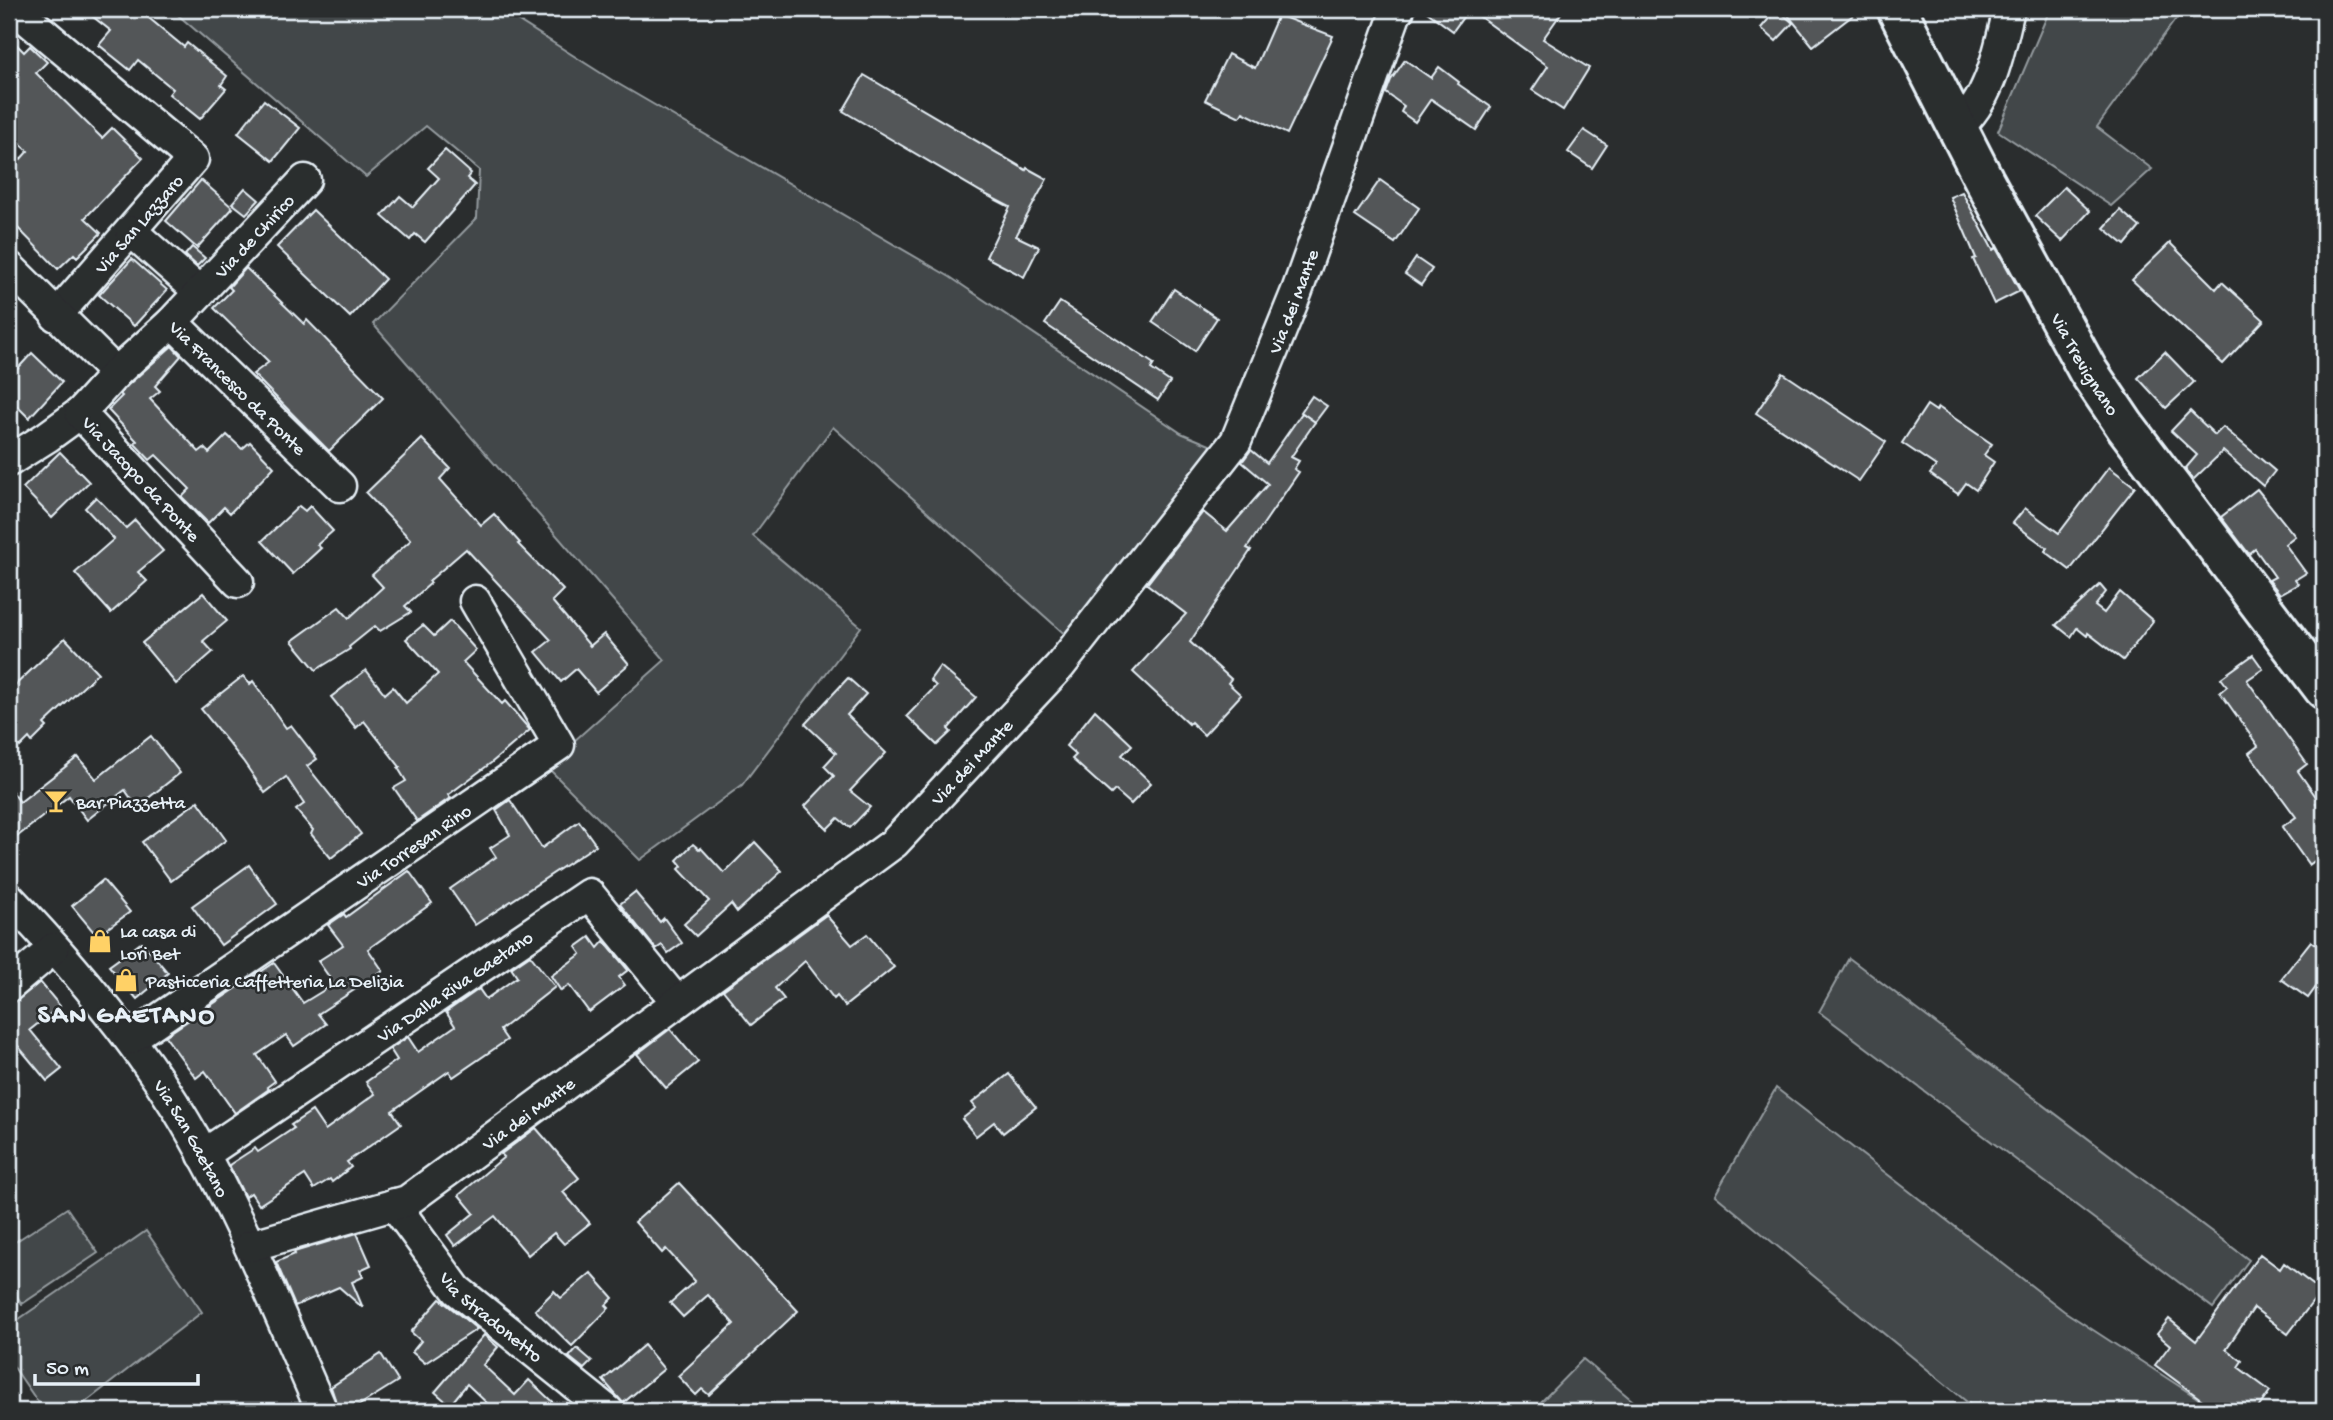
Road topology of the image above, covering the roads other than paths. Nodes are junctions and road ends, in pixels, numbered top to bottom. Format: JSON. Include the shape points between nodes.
{"nodes":[{"id":1,"x":15,"y":9,"type":"edge"},
{"id":2,"x":1399,"y":9,"type":"edge"},
{"id":3,"x":1897,"y":9,"type":"edge"},
{"id":4,"x":2009,"y":9,"type":"edge"},
{"id":5,"x":1957,"y":128,"type":"junction"},
{"id":6,"x":305,"y":180,"type":"dead end"},
{"id":7,"x":131,"y":231,"type":"junction"},
{"id":8,"x":9,"y":267,"type":"edge"},
{"id":9,"x":200,"y":292,"type":"junction"},
{"id":10,"x":56,"y":316,"type":"junction"},
{"id":11,"x":172,"y":322,"type":"junction"},
{"id":12,"x":116,"y":373,"type":"junction"},
{"id":13,"x":79,"y":413,"type":"junction"},
{"id":14,"x":9,"y":461,"type":"edge"},
{"id":15,"x":340,"y":486,"type":"dead end"},
{"id":16,"x":238,"y":582,"type":"dead end"},
{"id":17,"x":475,"y":601,"type":"dead end"},
{"id":18,"x":2324,"y":689,"type":"edge"},
{"id":19,"x":9,"y":898,"type":"edge"},
{"id":20,"x":54,"y":948,"type":"junction"},
{"id":21,"x":9,"y":986,"type":"edge"},
{"id":22,"x":677,"y":1002,"type":"junction"},
{"id":23,"x":130,"y":1039,"type":"junction"},
{"id":24,"x":203,"y":1155,"type":"junction"},
{"id":25,"x":394,"y":1205,"type":"junction"},
{"id":26,"x":250,"y":1246,"type":"junction"},
{"id":27,"x":322,"y":1411,"type":"edge"},
{"id":28,"x":608,"y":1411,"type":"edge"}],
"edges":[{"from":1,"to":7,"type":"street","name":"Via San Lazzaro","via":[[193,159]]},
{"from":2,"to":22,"type":"street","name":"Via dei Mante","via":[[1297,291],[1236,441],[1060,666],[894,843]]},
{"from":3,"to":5,"type":"main road","name":"Via Trevignano"},
{"from":4,"to":5,"type":"street","via":[[1991,77],[1976,108]]},
{"from":5,"to":18,"type":"main road","name":"Via Trevignano","via":[[2088,371]]},
{"from":6,"to":9,"type":"street","name":"Via de Chirico"},
{"from":7,"to":9,"type":"street","name":"Via Francesco da Ponte"},
{"from":7,"to":10,"type":"street","name":"Via San Lazzaro"},
{"from":8,"to":10,"type":"street"},
{"from":9,"to":11,"type":"street","name":"Via Francesco da Ponte"},
{"from":10,"to":12,"type":"street"},
{"from":11,"to":12,"type":"street","name":"Via Jacopo da Ponte"},
{"from":11,"to":15,"type":"street","name":"Via Francesco da Ponte"},
{"from":12,"to":13,"type":"street","name":"Via Jacopo da Ponte"},
{"from":13,"to":14,"type":"street"},
{"from":13,"to":16,"type":"street","name":"Via Jacopo da Ponte"},
{"from":17,"to":23,"type":"street","name":"Via Torresan Rino","via":[[559,745]]},
{"from":19,"to":20,"type":"street","name":"Via San Gaetano"},
{"from":20,"to":21,"type":"street"},
{"from":20,"to":23,"type":"street","name":"Via San Gaetano"},
{"from":22,"to":24,"type":"street","name":"Via Dalla Riva Gaetano","via":[[589,894]]},
{"from":22,"to":25,"type":"street","name":"Via dei Mante","via":[[407,1201]]},
{"from":23,"to":24,"type":"street","name":"Via San Gaetano"},
{"from":24,"to":26,"type":"street","name":"Via San Gaetano"},
{"from":25,"to":26,"type":"street","name":"Via dei Mante"},
{"from":25,"to":28,"type":"street","name":"Via Stradonetto","via":[[457,1290]]},
{"from":26,"to":27,"type":"street","name":"Via San Gaetano"}]}
